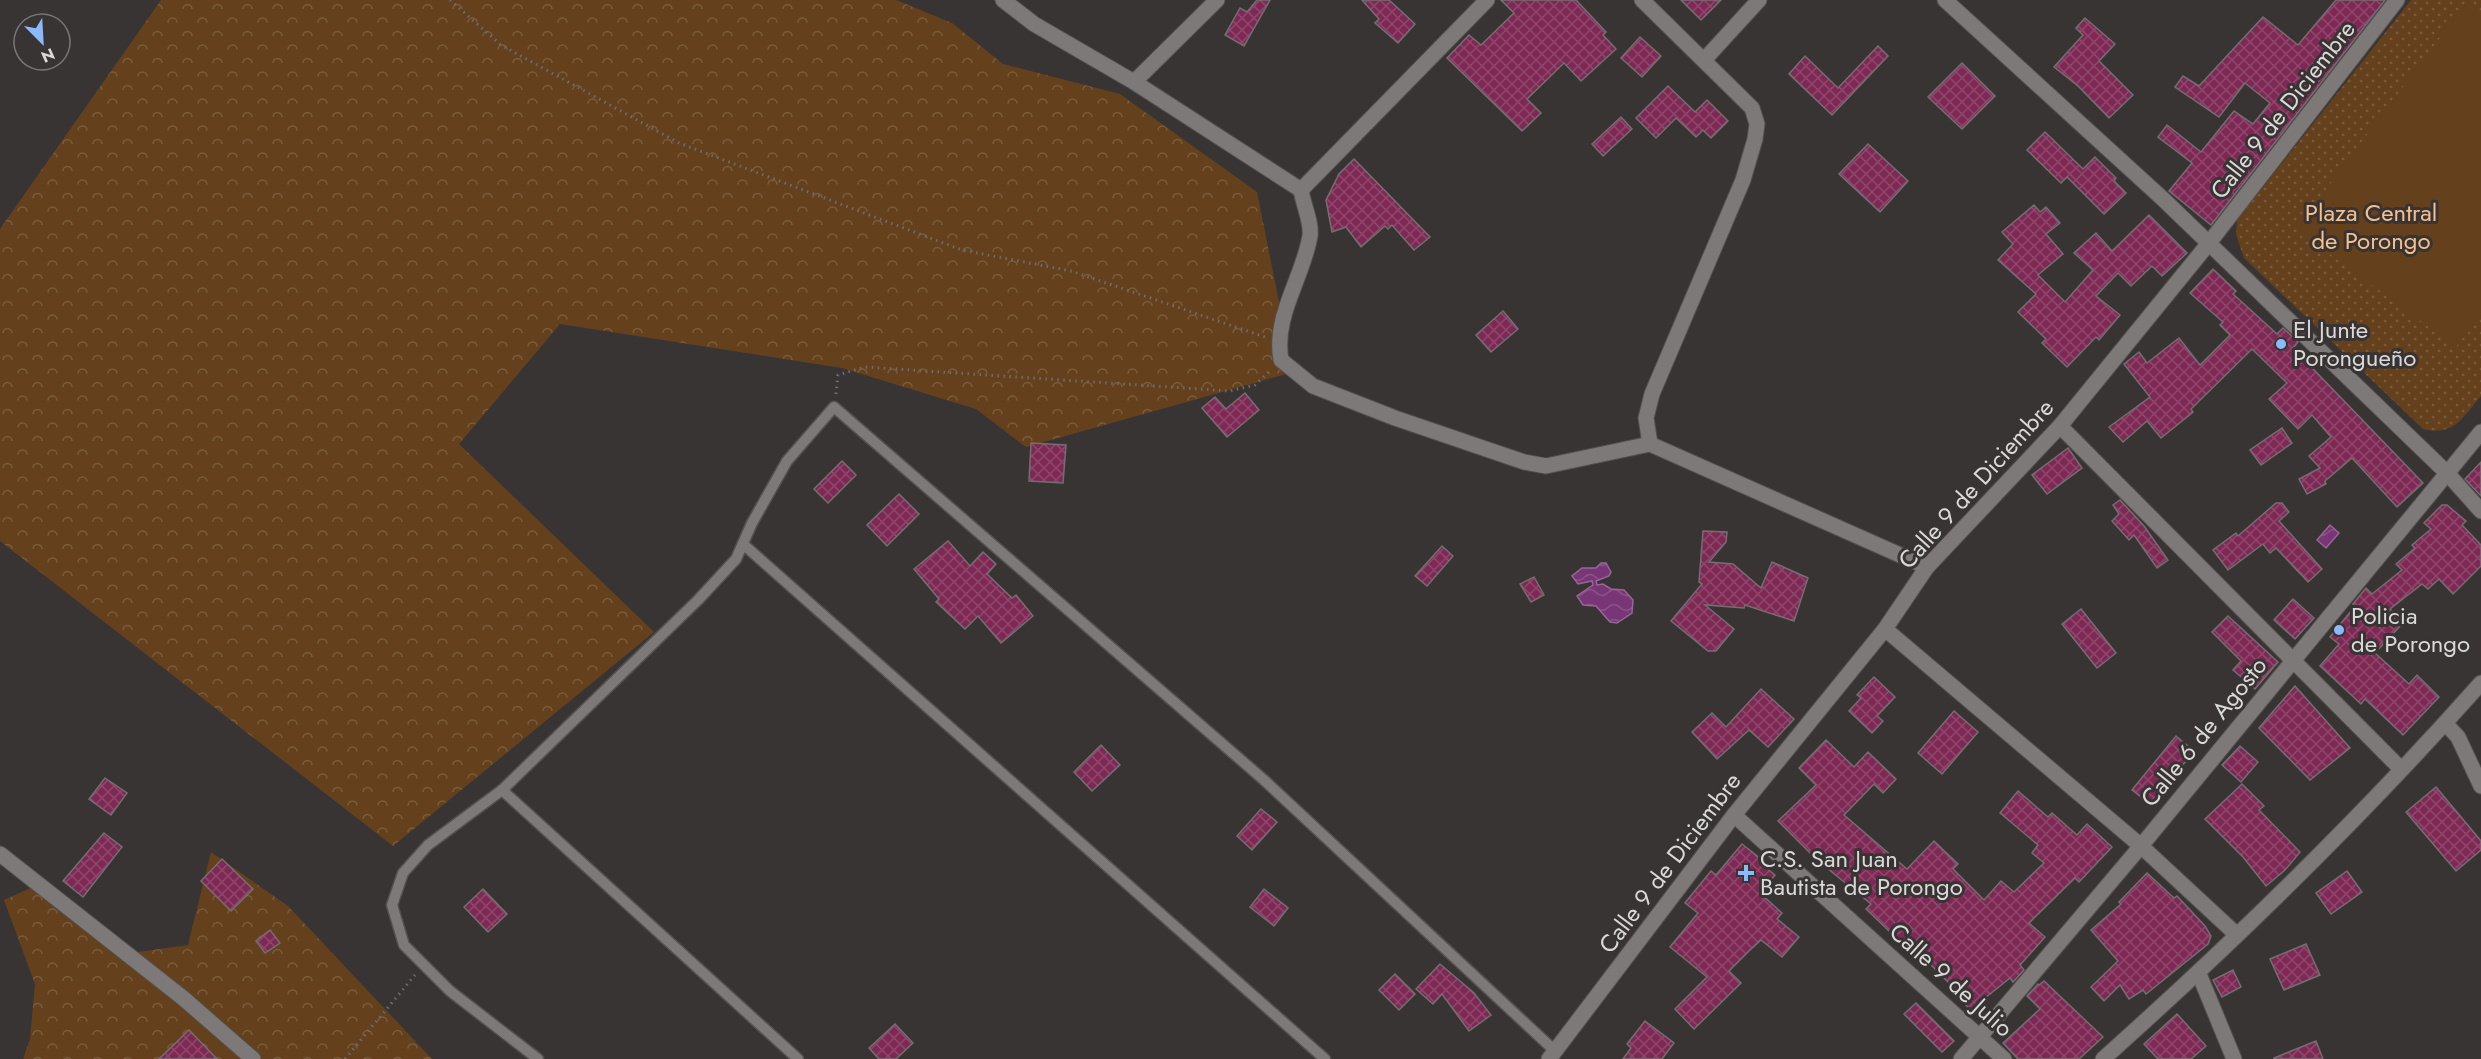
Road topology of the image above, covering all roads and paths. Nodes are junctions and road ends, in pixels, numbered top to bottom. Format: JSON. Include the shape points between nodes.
{"nodes":[{"id":1,"x":450,"y":0,"type":"edge"},
{"id":2,"x":1003,"y":0,"type":"edge"},
{"id":3,"x":1217,"y":0,"type":"edge"},
{"id":4,"x":1487,"y":0,"type":"edge"},
{"id":5,"x":1642,"y":0,"type":"edge"},
{"id":6,"x":1759,"y":0,"type":"edge"},
{"id":7,"x":1945,"y":0,"type":"edge"},
{"id":8,"x":2397,"y":0,"type":"edge"},
{"id":9,"x":1705,"y":59,"type":"junction"},
{"id":10,"x":1134,"y":82,"type":"junction"},
{"id":11,"x":1301,"y":190,"type":"junction"},
{"id":12,"x":2209,"y":243,"type":"junction"},
{"id":13,"x":1278,"y":342,"type":"junction"},
{"id":14,"x":1281,"y":360,"type":"junction"},
{"id":15,"x":834,"y":407,"type":"junction"},
{"id":16,"x":2060,"y":426,"type":"junction"},
{"id":17,"x":2481,"y":432,"type":"edge"},
{"id":18,"x":1650,"y":444,"type":"junction"},
{"id":19,"x":2447,"y":474,"type":"junction"},
{"id":20,"x":2481,"y":511,"type":"edge"},
{"id":21,"x":742,"y":544,"type":"junction"},
{"id":22,"x":1927,"y":567,"type":"junction"},
{"id":23,"x":1885,"y":629,"type":"junction"},
{"id":24,"x":2291,"y":661,"type":"junction"},
{"id":25,"x":2481,"y":683,"type":"edge"},
{"id":26,"x":2445,"y":723,"type":"junction"},
{"id":27,"x":2401,"y":769,"type":"junction"},
{"id":28,"x":2481,"y":786,"type":"edge"},
{"id":29,"x":502,"y":790,"type":"junction"},
{"id":30,"x":1734,"y":815,"type":"junction"},
{"id":31,"x":2140,"y":846,"type":"junction"},
{"id":32,"x":0,"y":854,"type":"edge"},
{"id":33,"x":2237,"y":935,"type":"junction"},
{"id":34,"x":424,"y":965,"type":"junction"},
{"id":35,"x":2199,"y":974,"type":"junction"},
{"id":36,"x":1981,"y":1035,"type":"junction"},
{"id":37,"x":1552,"y":1055,"type":"edge"},
{"id":38,"x":252,"y":1059,"type":"edge"},
{"id":39,"x":345,"y":1059,"type":"edge"},
{"id":40,"x":538,"y":1059,"type":"edge"},
{"id":41,"x":798,"y":1059,"type":"edge"},
{"id":42,"x":1325,"y":1059,"type":"edge"},
{"id":43,"x":1961,"y":1059,"type":"edge"},
{"id":44,"x":2004,"y":1059,"type":"edge"},
{"id":45,"x":2103,"y":1059,"type":"edge"},
{"id":46,"x":2234,"y":1059,"type":"edge"}],
"edges":[{"from":1,"to":13,"type":"path","via":[[501,45],[679,143],[962,250],[1071,271]]},
{"from":2,"to":10,"type":"street","via":[[1034,24]]},
{"from":3,"to":10,"type":"street"},
{"from":4,"to":11,"type":"street"},
{"from":5,"to":9,"type":"street"},
{"from":6,"to":9,"type":"street"},
{"from":7,"to":12,"type":"street"},
{"from":8,"to":12,"type":"street","name":"Calle 9 de Diciembre"},
{"from":9,"to":18,"type":"street","via":[[1752,108],[1757,124],[1755,140],[1743,180],[1652,394],[1646,418]]},
{"from":10,"to":11,"type":"street"},
{"from":11,"to":13,"type":"street","via":[[1311,232],[1295,289],[1282,317]]},
{"from":12,"to":16,"type":"street","name":"Calle 9 de Diciembre"},
{"from":12,"to":19,"type":"street"},
{"from":13,"to":14,"type":"street"},
{"from":14,"to":15,"type":"path","via":[[1255,385],[1230,391],[865,367],[838,375]]},
{"from":14,"to":18,"type":"street","via":[[1313,386],[1524,462],[1546,466]]},
{"from":15,"to":21,"type":"lane","via":[[787,461]]},
{"from":15,"to":37,"type":"lane","via":[[1264,780]]},
{"from":16,"to":22,"type":"street","name":"Calle 9 de Diciembre"},
{"from":16,"to":24,"type":"street"},
{"from":17,"to":19,"type":"street","name":"Calle 6 de Agosto"},
{"from":18,"to":22,"type":"street"},
{"from":19,"to":20,"type":"street"},
{"from":19,"to":24,"type":"street","name":"Calle 6 de Agosto"},
{"from":21,"to":29,"type":"lane","via":[[736,559],[698,600]]},
{"from":21,"to":42,"type":"lane"},
{"from":22,"to":23,"type":"street","name":"Calle 9 de Diciembre"},
{"from":23,"to":30,"type":"street","name":"Calle 9 de Diciembre"},
{"from":23,"to":31,"type":"street"},
{"from":24,"to":27,"type":"street"},
{"from":24,"to":31,"type":"street","name":"Calle 6 de Agosto"},
{"from":25,"to":26,"type":"street"},
{"from":26,"to":27,"type":"street"},
{"from":26,"to":28,"type":"street","via":[[2458,737]]},
{"from":27,"to":33,"type":"street"},
{"from":29,"to":34,"type":"lane","via":[[428,845],[403,873],[392,905],[404,945]]},
{"from":29,"to":41,"type":"lane"},
{"from":30,"to":36,"type":"street","name":"Calle 9 de Julio"},
{"from":30,"to":37,"type":"street","name":"Calle 9 de Diciembre"},
{"from":31,"to":33,"type":"street"},
{"from":31,"to":36,"type":"street","name":"Calle 6 de Agosto"},
{"from":32,"to":38,"type":"street","via":[[183,998]]},
{"from":33,"to":35,"type":"street"},
{"from":34,"to":39,"type":"path"},
{"from":34,"to":40,"type":"lane","via":[[450,991]]},
{"from":35,"to":45,"type":"street"},
{"from":35,"to":46,"type":"street"},
{"from":36,"to":43,"type":"street","name":"Calle 6 de Agosto"},
{"from":36,"to":44,"type":"street","name":"Calle 9 de Julio"}]}
